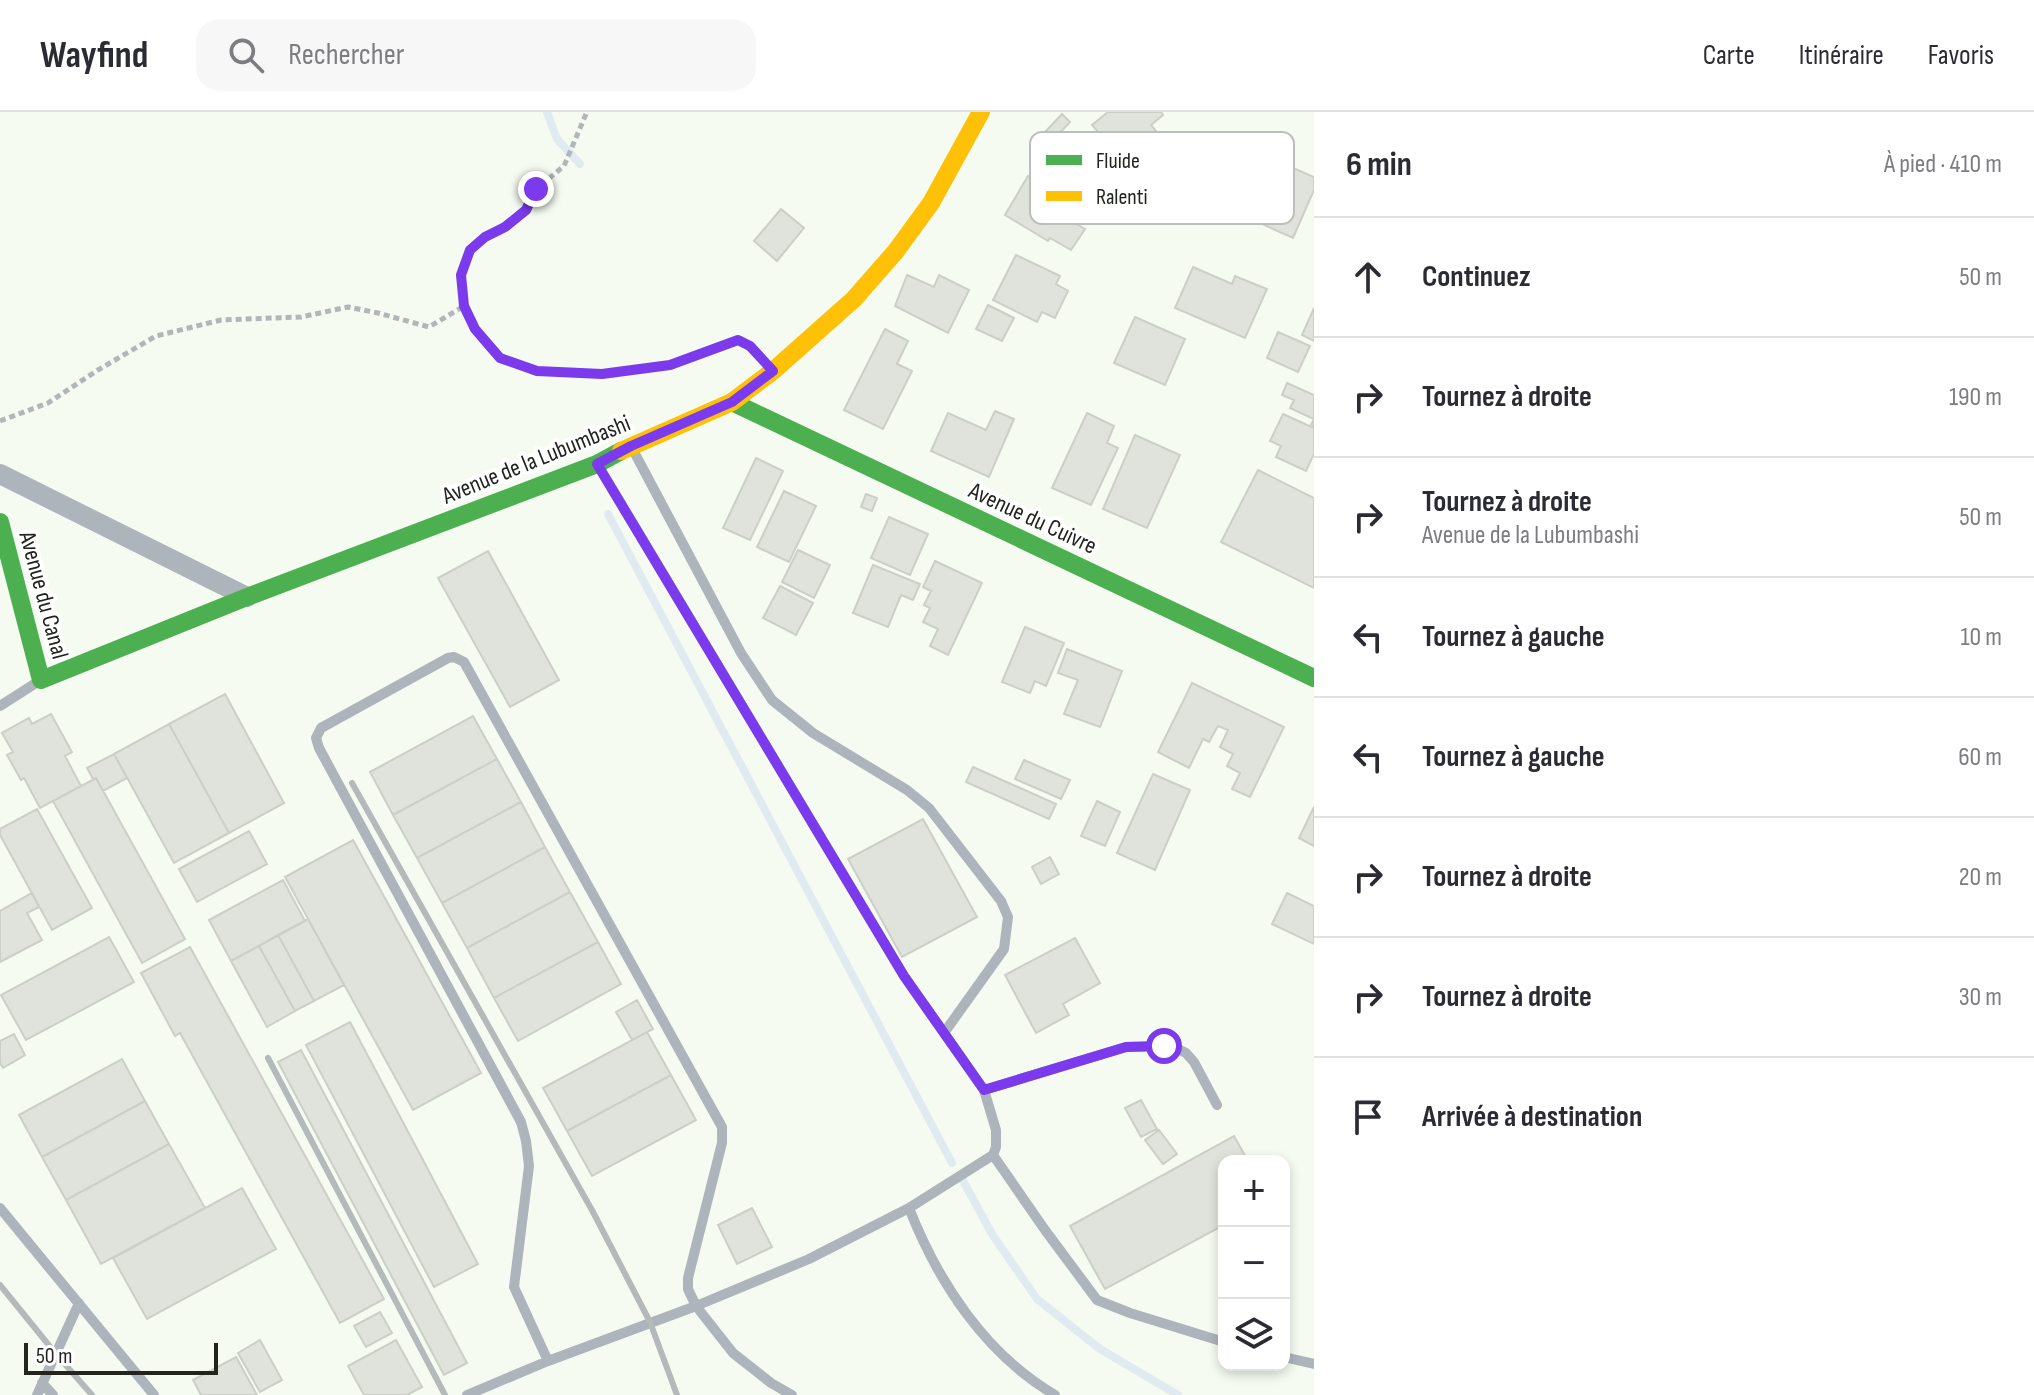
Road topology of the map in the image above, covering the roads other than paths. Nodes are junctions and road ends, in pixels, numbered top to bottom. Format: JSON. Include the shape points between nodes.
{"nodes":[{"id":1,"x":981,"y":112,"type":"edge"},
{"id":2,"x":732,"y":402,"type":"junction"},
{"id":3,"x":631,"y":446,"type":"junction"},
{"id":4,"x":597,"y":464,"type":"junction"},
{"id":5,"x":0,"y":474,"type":"edge"},
{"id":6,"x":0,"y":522,"type":"edge"},
{"id":7,"x":247,"y":597,"type":"junction"},
{"id":8,"x":1314,"y":678,"type":"edge"},
{"id":9,"x":41,"y":680,"type":"junction"},
{"id":10,"x":0,"y":706,"type":"edge"},
{"id":11,"x":944,"y":1033,"type":"junction"},
{"id":12,"x":984,"y":1090,"type":"junction"},
{"id":13,"x":1217,"y":1105,"type":"dead end"},
{"id":14,"x":993,"y":1155,"type":"junction"},
{"id":15,"x":0,"y":1208,"type":"edge"},
{"id":16,"x":909,"y":1208,"type":"junction"},
{"id":17,"x":79,"y":1303,"type":"junction"},
{"id":18,"x":696,"y":1306,"type":"junction"},
{"id":19,"x":1218,"y":1340,"type":"edge"},
{"id":20,"x":1290,"y":1358,"type":"edge"},
{"id":21,"x":548,"y":1361,"type":"junction"},
{"id":22,"x":1314,"y":1364,"type":"edge"},
{"id":23,"x":42,"y":1383,"type":"junction"},
{"id":24,"x":37,"y":1395,"type":"edge"},
{"id":25,"x":53,"y":1395,"type":"edge"},
{"id":26,"x":154,"y":1395,"type":"edge"},
{"id":27,"x":467,"y":1395,"type":"edge"},
{"id":28,"x":792,"y":1395,"type":"edge"},
{"id":29,"x":1055,"y":1395,"type":"edge"}],
"edges":[{"from":1,"to":2,"type":"street","name":"Avenue de la Lubumbashi","via":[[931,203],[896,251],[854,299]]},
{"from":2,"to":3,"type":"street","name":"Avenue de la Lubumbashi"},
{"from":2,"to":8,"type":"street","name":"Avenue du Cuivre"},
{"from":3,"to":4,"type":"street","name":"Avenue de la Lubumbashi"},
{"from":3,"to":11,"type":"lane","via":[[741,653],[772,700],[929,808],[1001,901],[1008,917],[1004,949]]},
{"from":4,"to":7,"type":"street","name":"Avenue de la Lubumbashi"},
{"from":4,"to":11,"type":"lane","via":[[896,962]]},
{"from":5,"to":7,"type":"street"},
{"from":6,"to":9,"type":"street","name":"Avenue du Canal"},
{"from":7,"to":9,"type":"street","name":"Avenue de la Lubumbashi"},
{"from":9,"to":10,"type":"lane","name":"Avenue de la Lubumbashi"},
{"from":11,"to":12,"type":"lane"},
{"from":12,"to":13,"type":"lane","via":[[1126,1047],[1164,1046],[1186,1053]]},
{"from":12,"to":14,"type":"lane","via":[[996,1130]]},
{"from":14,"to":16,"type":"lane"},
{"from":14,"to":19,"type":"lane","via":[[1097,1300]]},
{"from":15,"to":17,"type":"lane"},
{"from":16,"to":18,"type":"lane","via":[[809,1259]]},
{"from":16,"to":29,"type":"lane","via":[[920,1238],[973,1321],[998,1353]]},
{"from":17,"to":23,"type":"lane"},
{"from":17,"to":26,"type":"lane"},
{"from":18,"to":21,"type":"lane"},
{"from":18,"to":21,"type":"lane","via":[[688,1278],[722,1127],[464,662],[448,658],[321,728],[316,738],[524,1130],[529,1166],[514,1287]]},
{"from":18,"to":28,"type":"lane","via":[[733,1353]]},
{"from":20,"to":22,"type":"lane"},
{"from":21,"to":27,"type":"lane"},
{"from":23,"to":24,"type":"lane"},
{"from":23,"to":25,"type":"lane"}]}
